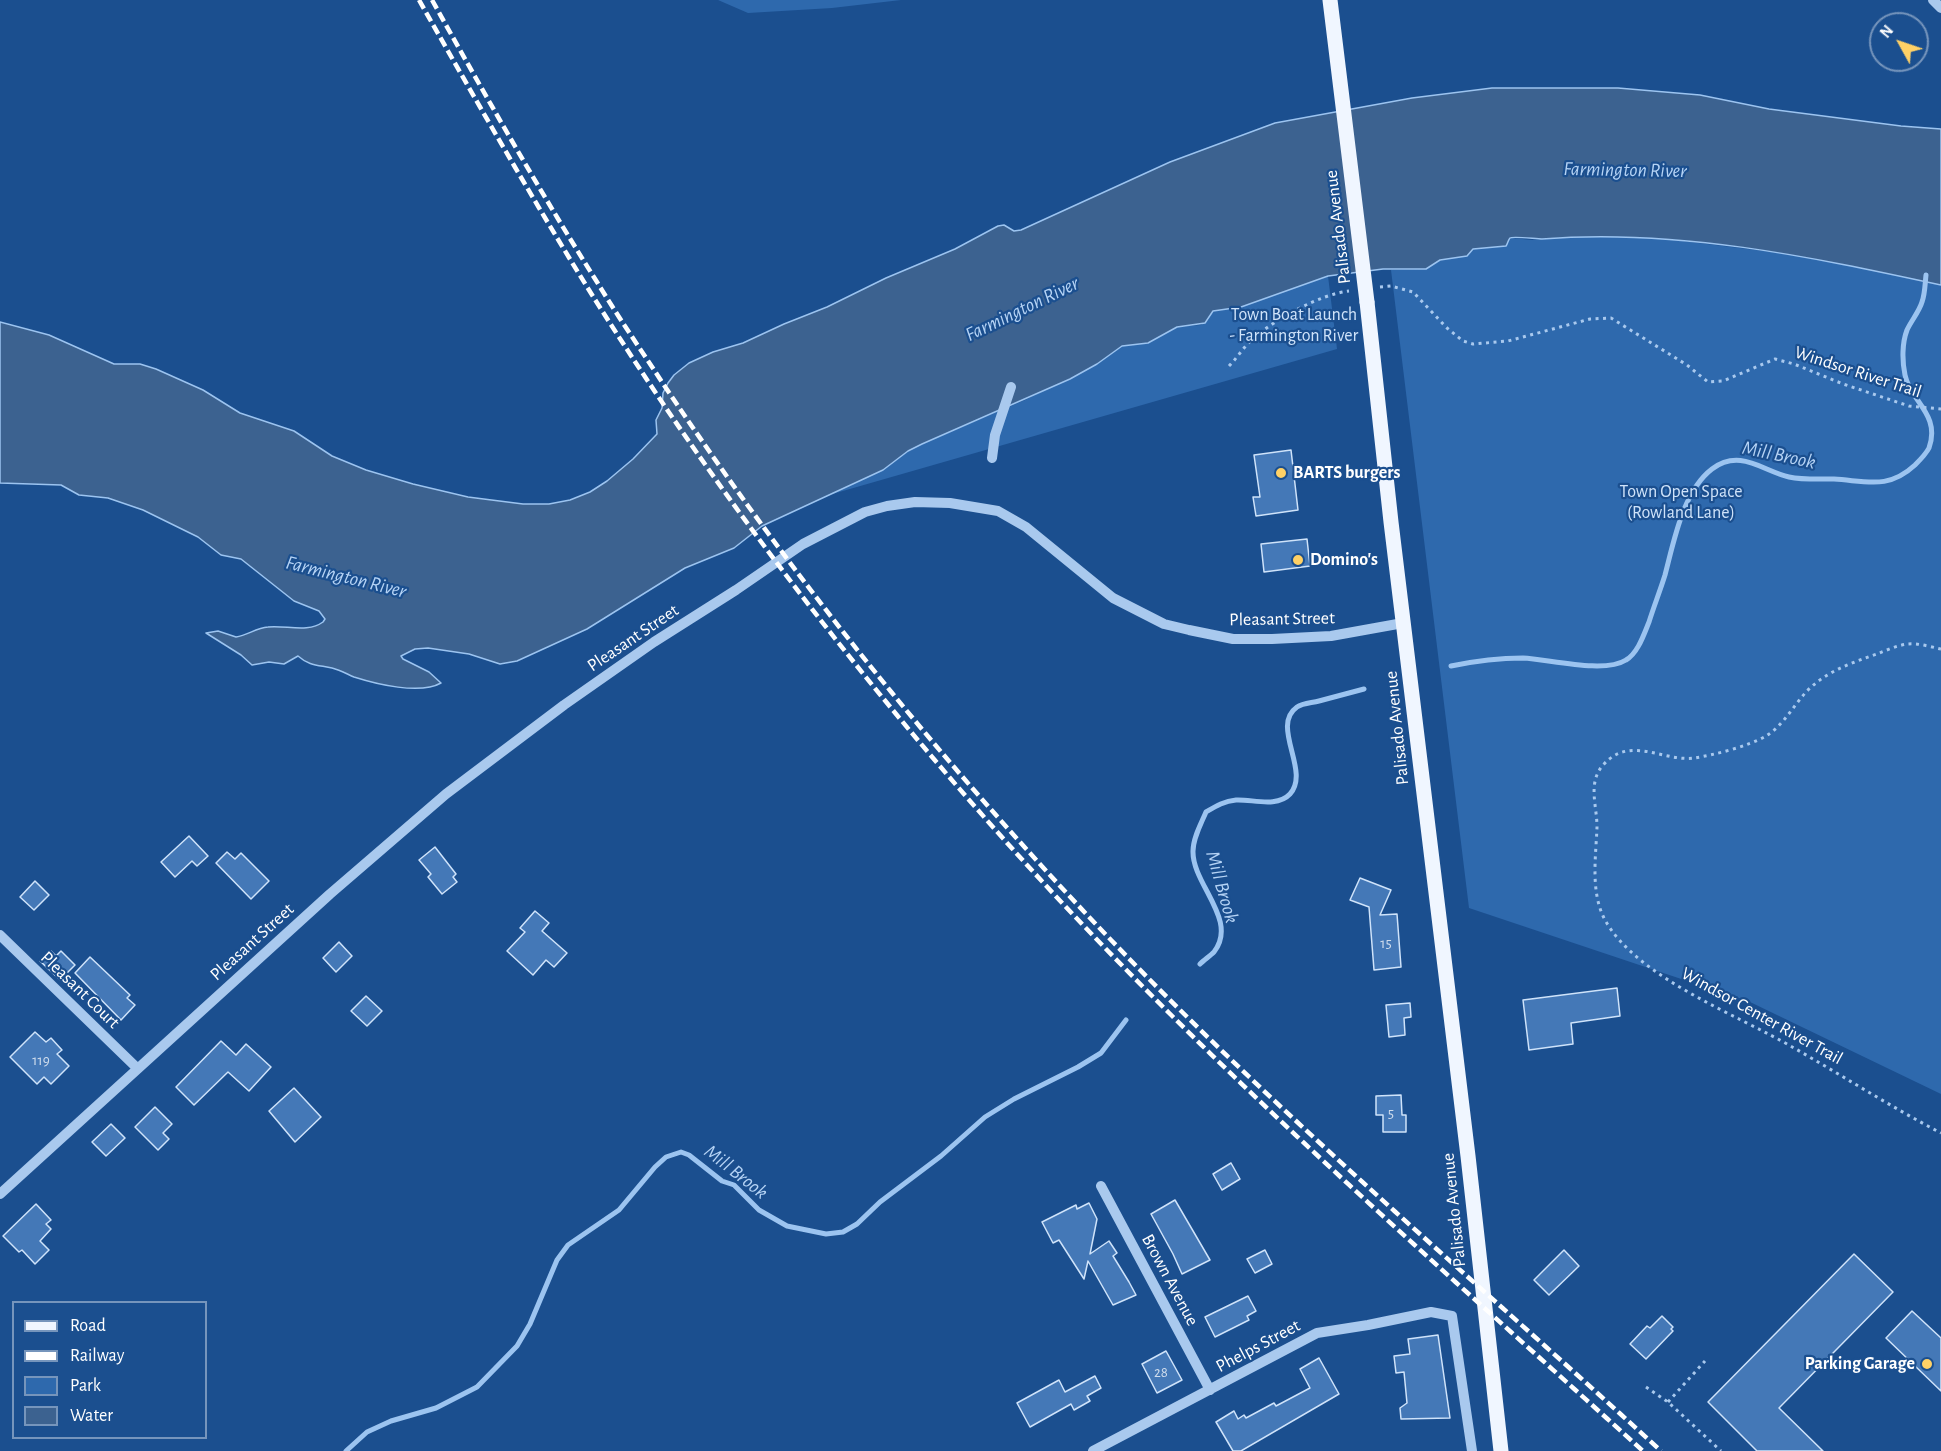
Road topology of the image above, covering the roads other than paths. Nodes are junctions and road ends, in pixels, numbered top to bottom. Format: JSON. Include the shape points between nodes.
{"nodes":[{"id":1,"x":1330,"y":0,"type":"edge"},
{"id":2,"x":1933,"y":0,"type":"edge"},
{"id":3,"x":1941,"y":8,"type":"edge"},
{"id":4,"x":1011,"y":387,"type":"dead end"},
{"id":5,"x":992,"y":458,"type":"dead end"},
{"id":6,"x":1403,"y":623,"type":"junction"},
{"id":7,"x":0,"y":935,"type":"edge"},
{"id":8,"x":137,"y":1068,"type":"junction"},
{"id":9,"x":1101,"y":1186,"type":"dead end"},
{"id":10,"x":0,"y":1194,"type":"edge"},
{"id":11,"x":1210,"y":1390,"type":"junction"},
{"id":12,"x":1093,"y":1451,"type":"edge"},
{"id":13,"x":1472,"y":1451,"type":"edge"},
{"id":14,"x":1501,"y":1451,"type":"edge"}],
"edges":[{"from":1,"to":6,"type":"main road","name":"Palisado Avenue","bridge":true,"via":[[1369,295]]},
{"from":2,"to":3,"type":"street"},
{"from":4,"to":5,"type":"street","via":[[995,435]]},
{"from":6,"to":8,"type":"street","name":"Pleasant Street","via":[[1331,636],[1272,639],[1233,639],[1189,630],[1164,624],[1113,598],[1026,527],[998,511],[915,502],[865,512],[803,544],[654,642],[446,794]]},
{"from":6,"to":14,"type":"main road","name":"Palisado Avenue"},
{"from":7,"to":8,"type":"street","name":"Pleasant Court"},
{"from":8,"to":10,"type":"street","name":"Pleasant Street"},
{"from":9,"to":11,"type":"street","name":"Brown Avenue"},
{"from":11,"to":12,"type":"street","name":"Phelps Street"},
{"from":11,"to":13,"type":"street","name":"Phelps Street","via":[[1317,1333],[1431,1312],[1452,1316]]}]}
